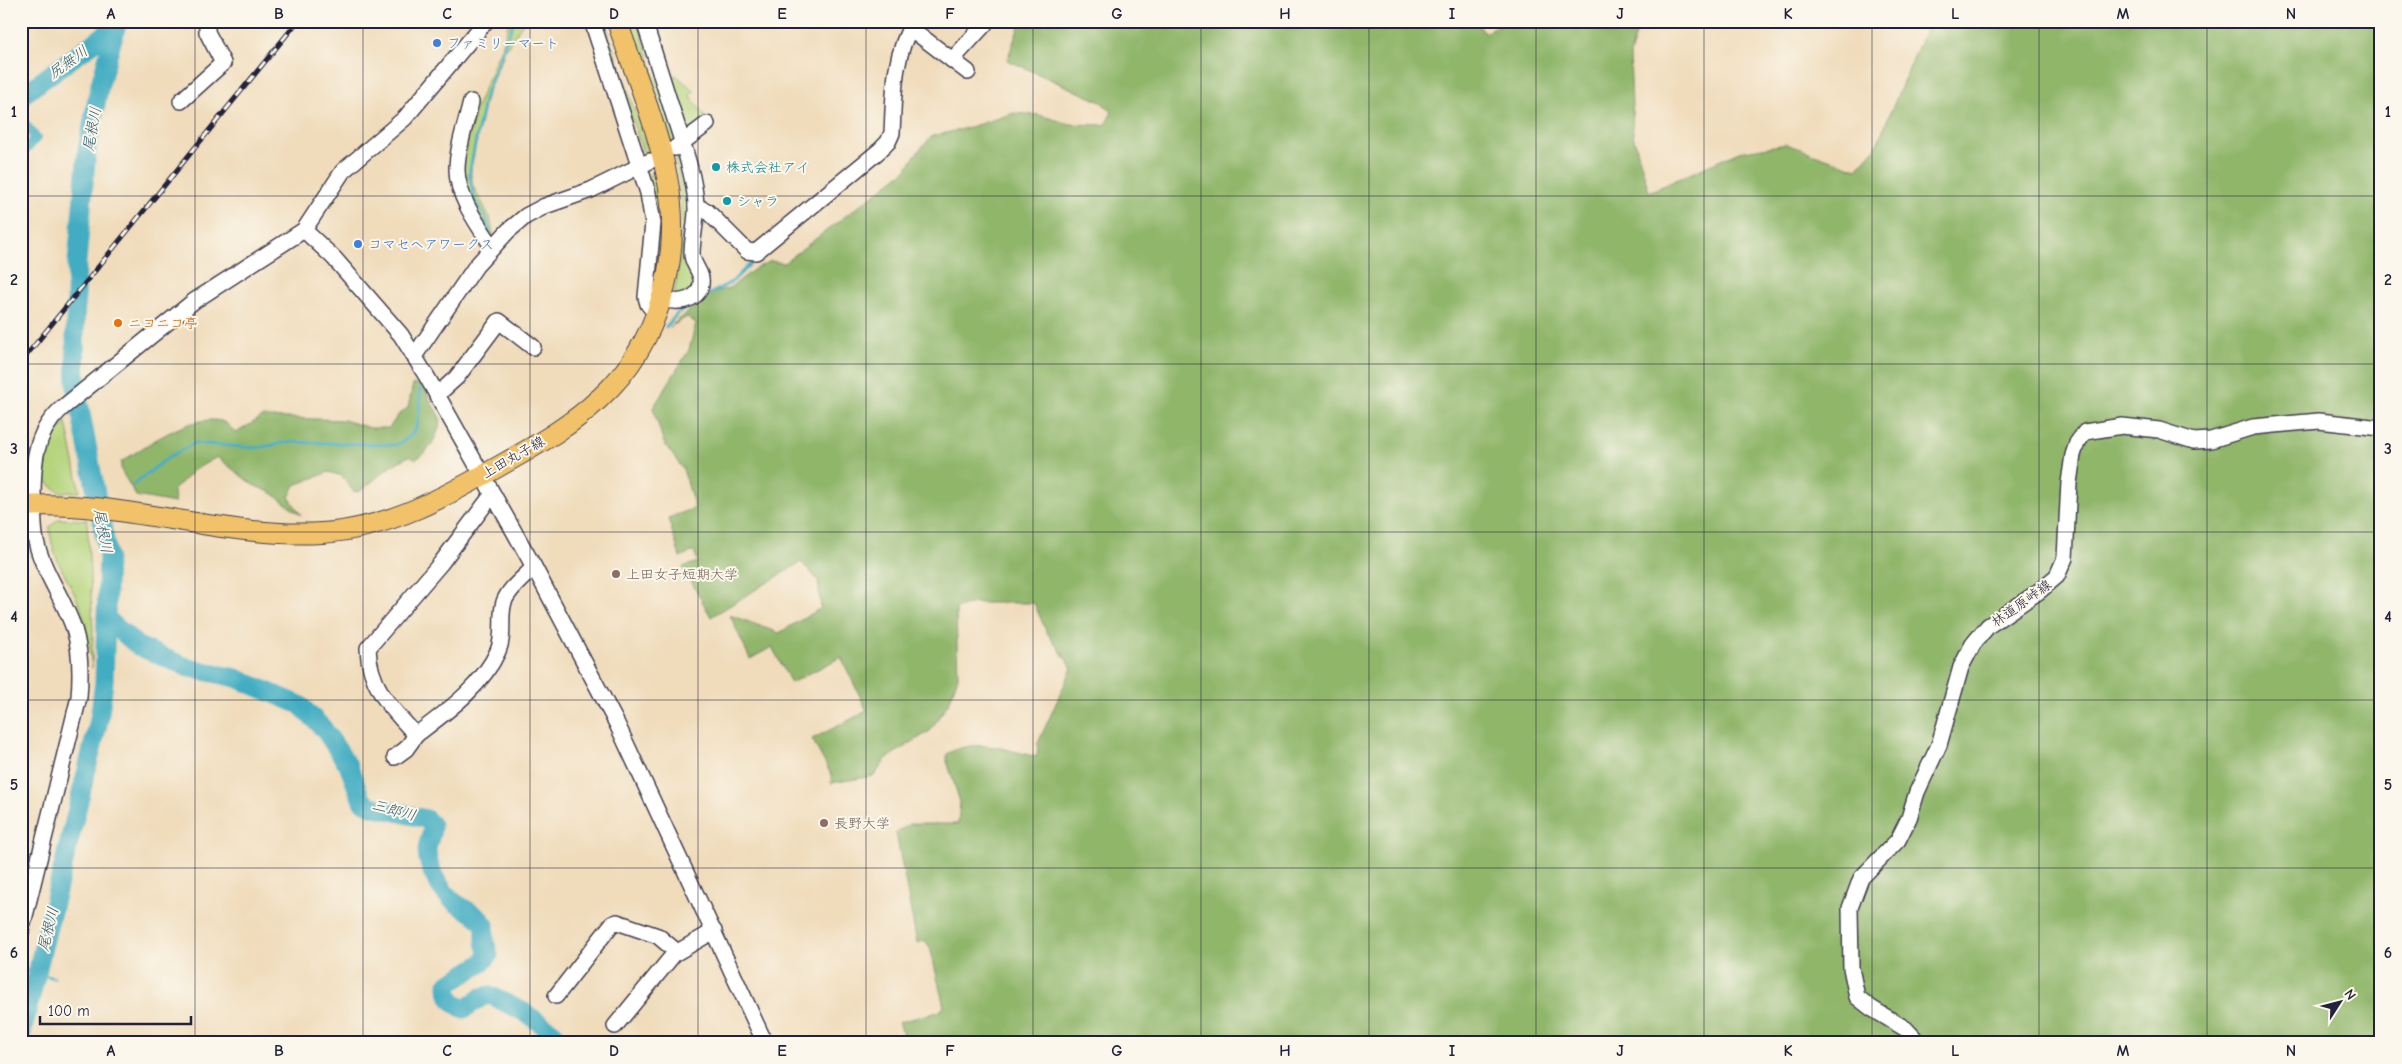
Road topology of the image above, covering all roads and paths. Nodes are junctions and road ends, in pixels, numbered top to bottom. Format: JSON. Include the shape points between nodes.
{"nodes":[{"id":1,"x":207,"y":21,"type":"edge"},
{"id":2,"x":592,"y":21,"type":"edge"},
{"id":3,"x":617,"y":21,"type":"edge"},
{"id":4,"x":644,"y":21,"type":"edge"},
{"id":5,"x":480,"y":23,"type":"edge"},
{"id":6,"x":985,"y":24,"type":"dead end"},
{"id":7,"x":912,"y":25,"type":"edge"},
{"id":8,"x":952,"y":60,"type":"junction"},
{"id":9,"x":968,"y":72,"type":"dead end"},
{"id":10,"x":181,"y":100,"type":"dead end"},
{"id":11,"x":471,"y":102,"type":"dead end"},
{"id":12,"x":707,"y":124,"type":"dead end"},
{"id":13,"x":679,"y":146,"type":"junction"},
{"id":14,"x":645,"y":162,"type":"junction"},
{"id":15,"x":696,"y":206,"type":"junction"},
{"id":16,"x":304,"y":230,"type":"junction"},
{"id":17,"x":492,"y":246,"type":"junction"},
{"id":18,"x":660,"y":307,"type":"junction"},
{"id":19,"x":533,"y":347,"type":"dead end"},
{"id":20,"x":415,"y":355,"type":"junction"},
{"id":21,"x":437,"y":395,"type":"junction"},
{"id":22,"x":2381,"y":428,"type":"edge"},
{"id":23,"x":482,"y":476,"type":"junction"},
{"id":24,"x":492,"y":495,"type":"junction"},
{"id":25,"x":27,"y":506,"type":"edge"},
{"id":26,"x":534,"y":567,"type":"junction"},
{"id":27,"x":416,"y":736,"type":"junction"},
{"id":28,"x":394,"y":757,"type":"dead end"},
{"id":29,"x":714,"y":931,"type":"junction"},
{"id":30,"x":21,"y":932,"type":"edge"},
{"id":31,"x":677,"y":952,"type":"junction"},
{"id":32,"x":556,"y":996,"type":"dead end"},
{"id":33,"x":615,"y":1026,"type":"dead end"},
{"id":34,"x":765,"y":1043,"type":"edge"},
{"id":35,"x":1919,"y":1043,"type":"edge"}],
"edges":[{"from":1,"to":10,"type":"street","via":[[207,32],[223,63]]},
{"from":2,"to":14,"type":"street"},
{"from":3,"to":18,"type":"main road","name":"上田丸子線","via":[[659,146],[670,195],[672,249]]},
{"from":4,"to":13,"type":"street"},
{"from":5,"to":16,"type":"street","via":[[405,118],[343,171]]},
{"from":6,"to":8,"type":"street"},
{"from":7,"to":8,"type":"street"},
{"from":7,"to":15,"type":"street","via":[[900,48],[896,65],[892,133],[888,142],[760,251],[747,251],[708,211]]},
{"from":8,"to":9,"type":"street"},
{"from":11,"to":17,"type":"street","via":[[457,164],[458,179],[464,198]]},
{"from":12,"to":13,"type":"street"},
{"from":13,"to":15,"type":"street"},
{"from":14,"to":17,"type":"street","via":[[591,190],[526,216]]},
{"from":14,"to":18,"type":"street","via":[[653,223],[646,297],[648,304]]},
{"from":15,"to":18,"type":"street","via":[[692,252],[700,286],[687,300]]},
{"from":16,"to":20,"type":"street","via":[[352,278]]},
{"from":16,"to":25,"type":"street","via":[[194,301],[64,407],[46,427],[36,449]]},
{"from":17,"to":20,"type":"street"},
{"from":18,"to":23,"type":"main road","name":"上田丸子線","via":[[628,367],[599,400],[543,441]]},
{"from":19,"to":21,"type":"street","via":[[499,321],[457,377]]},
{"from":20,"to":21,"type":"street"},
{"from":21,"to":23,"type":"street"},
{"from":22,"to":35,"type":"street","name":"林道原峠線","via":[[2319,421],[2253,427],[2211,440],[2194,441],[2159,430],[2122,426],[2085,432],[2077,443],[2069,483],[2065,558],[2057,576],[1988,626],[1973,644],[1961,667],[1939,744],[1909,818],[1898,840],[1861,878],[1850,908],[1851,968],[1857,997],[1906,1029]]},
{"from":23,"to":24,"type":"street"},
{"from":23,"to":25,"type":"main road","name":"上田丸子線","via":[[396,517],[324,533],[266,532],[84,506]]},
{"from":24,"to":26,"type":"street"},
{"from":24,"to":27,"type":"street","via":[[441,563],[368,648],[369,663],[381,696]]},
{"from":25,"to":30,"type":"street","via":[[36,542],[74,629],[80,675],[76,706]]},
{"from":26,"to":27,"type":"street","via":[[504,602],[500,646],[484,673],[464,696]]},
{"from":26,"to":29,"type":"street","via":[[617,724]]},
{"from":27,"to":28,"type":"street"},
{"from":29,"to":31,"type":"street"},
{"from":29,"to":34,"type":"street"},
{"from":31,"to":32,"type":"street","via":[[658,936],[617,922],[612,924]]},
{"from":31,"to":33,"type":"street"}]}
